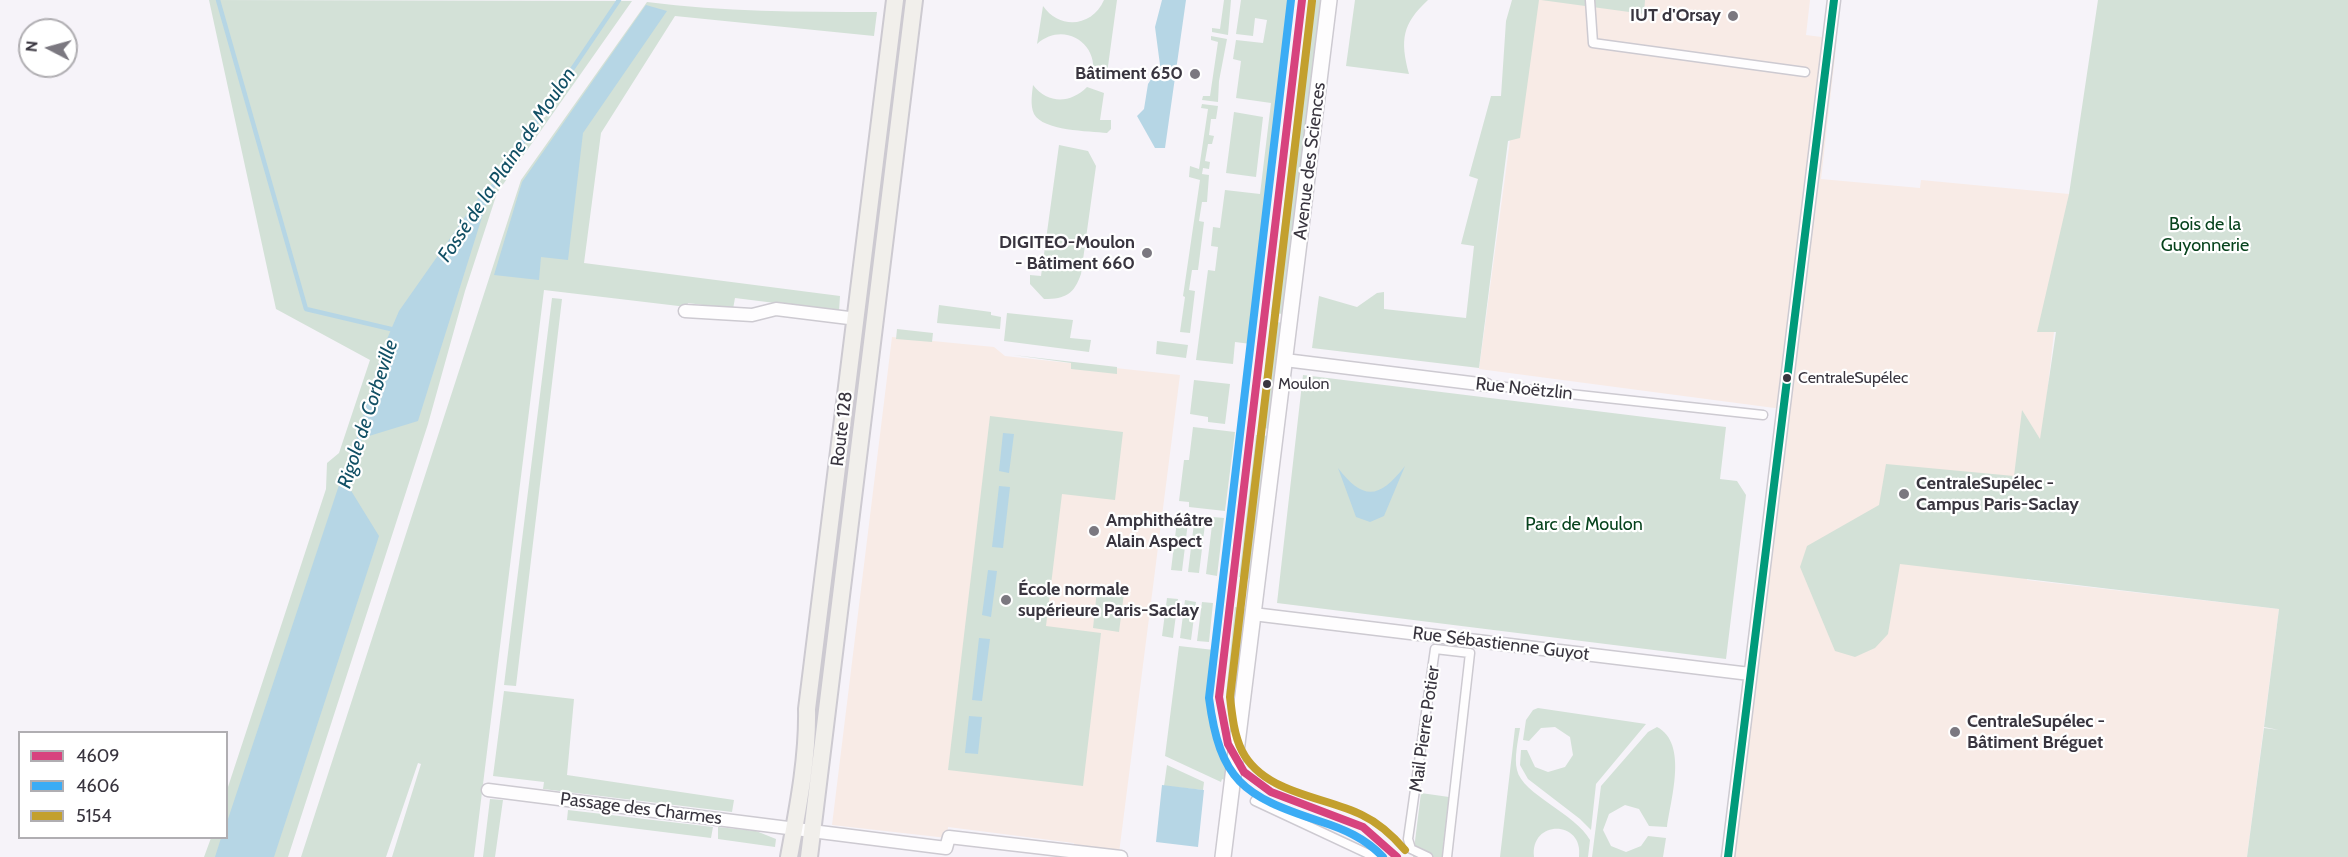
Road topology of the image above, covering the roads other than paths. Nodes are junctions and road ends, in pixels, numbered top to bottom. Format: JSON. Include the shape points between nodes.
{"nodes":[{"id":1,"x":895,"y":0,"type":"edge"},
{"id":2,"x":914,"y":0,"type":"edge"},
{"id":3,"x":1329,"y":0,"type":"edge"},
{"id":4,"x":1834,"y":0,"type":"edge"},
{"id":5,"x":1592,"y":2,"type":"edge"},
{"id":6,"x":1805,"y":72,"type":"dead end"},
{"id":7,"x":685,"y":311,"type":"dead end"},
{"id":8,"x":857,"y":319,"type":"junction"},
{"id":9,"x":1285,"y":360,"type":"junction"},
{"id":10,"x":1487,"y":385,"type":"joint"},
{"id":11,"x":1763,"y":415,"type":"dead end"},
{"id":12,"x":1253,"y":614,"type":"junction"},
{"id":13,"x":1750,"y":674,"type":"junction"},
{"id":14,"x":488,"y":790,"type":"dead end"},
{"id":15,"x":1255,"y":801,"type":"dead end"},
{"id":16,"x":795,"y":828,"type":"junction"},
{"id":17,"x":812,"y":831,"type":"junction"},
{"id":18,"x":789,"y":857,"type":"edge"},
{"id":19,"x":809,"y":857,"type":"edge"},
{"id":20,"x":1121,"y":857,"type":"edge"},
{"id":21,"x":1223,"y":857,"type":"edge"},
{"id":22,"x":1375,"y":857,"type":"edge"},
{"id":23,"x":1428,"y":857,"type":"edge"},
{"id":24,"x":1447,"y":857,"type":"edge"},
{"id":25,"x":1728,"y":857,"type":"edge"}],
"edges":[{"from":1,"to":8,"type":"main road","name":"Route 128"},
{"from":2,"to":17,"type":"main road","name":"Route 128"},
{"from":3,"to":9,"type":"street","name":"Avenue des Sciences"},
{"from":4,"to":13,"type":"street"},
{"from":5,"to":6,"type":"street","via":[[1593,43]]},
{"from":7,"to":8,"type":"street","via":[[752,315],[776,309]]},
{"from":8,"to":16,"type":"main road","name":"Route 128"},
{"from":9,"to":10,"type":"street","name":"Rue Noëtzlin"},
{"from":9,"to":12,"type":"street","name":"Avenue des Sciences"},
{"from":10,"to":11,"type":"street","name":"Rue Noëtzlin"},
{"from":12,"to":13,"type":"street","name":"Rue Sébastienne Guyot"},
{"from":12,"to":21,"type":"street","name":"Avenue des Sciences"},
{"from":13,"to":25,"type":"street"},
{"from":14,"to":16,"type":"street","name":"Passage des Charmes"},
{"from":15,"to":22,"type":"street"},
{"from":16,"to":17,"type":"street","name":"Passage des Charmes"},
{"from":16,"to":18,"type":"main road","name":"Route 128"},
{"from":17,"to":19,"type":"main road","name":"Route 128"},
{"from":17,"to":20,"type":"street","name":"Passage des Charmes","via":[[948,848],[949,837]]},
{"from":23,"to":24,"type":"street","name":"Mail Pierre Potier","via":[[1411,849],[1408,839],[1435,649],[1470,653]]}]}
